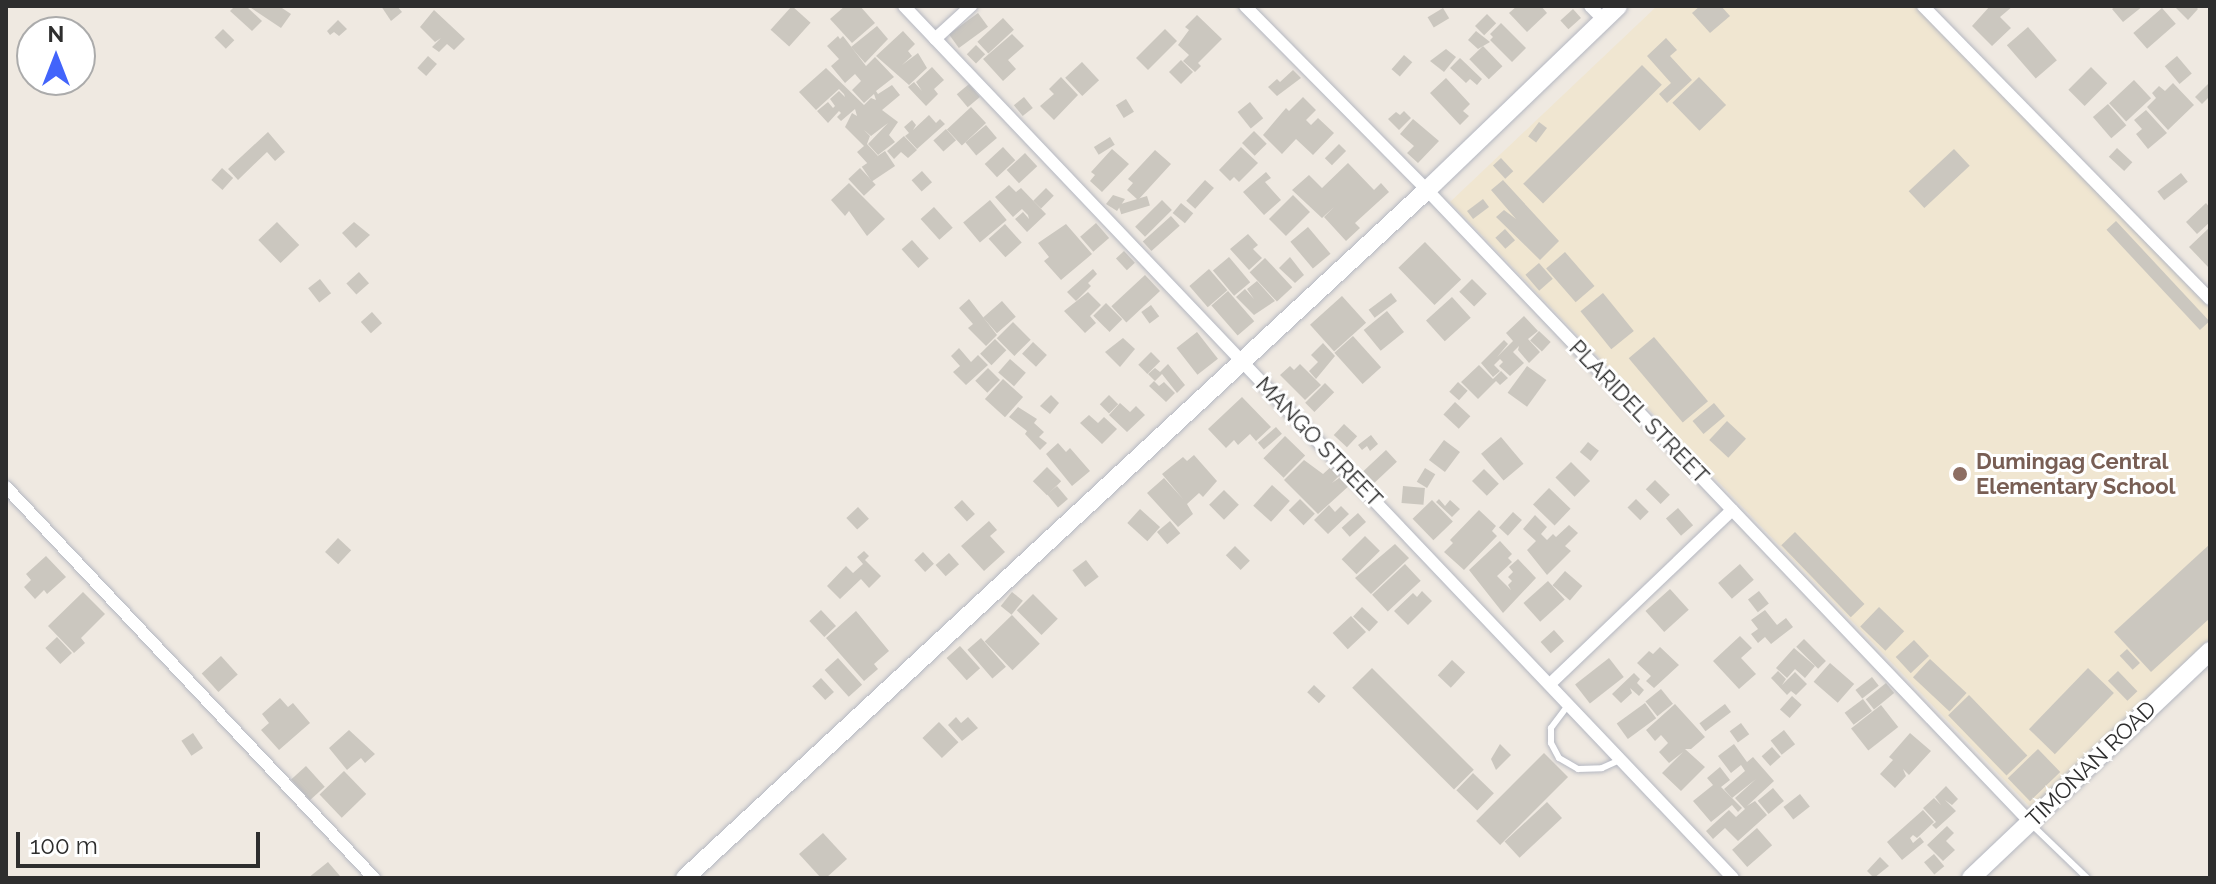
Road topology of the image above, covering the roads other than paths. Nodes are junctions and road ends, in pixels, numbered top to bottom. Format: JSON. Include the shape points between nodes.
{"nodes":[{"id":1,"x":904,"y":6,"type":"edge"},
{"id":2,"x":971,"y":6,"type":"edge"},
{"id":3,"x":1245,"y":6,"type":"edge"},
{"id":4,"x":1590,"y":6,"type":"edge"},
{"id":5,"x":1618,"y":6,"type":"edge"},
{"id":6,"x":1923,"y":6,"type":"edge"},
{"id":7,"x":1604,"y":20,"type":"junction"},
{"id":8,"x":935,"y":39,"type":"junction"},
{"id":9,"x":1427,"y":190,"type":"junction"},
{"id":10,"x":2210,"y":299,"type":"edge"},
{"id":11,"x":1242,"y":361,"type":"junction"},
{"id":12,"x":6,"y":487,"type":"edge"},
{"id":13,"x":1732,"y":510,"type":"junction"},
{"id":14,"x":2210,"y":651,"type":"edge"},
{"id":15,"x":1550,"y":684,"type":"junction"},
{"id":16,"x":1569,"y":704,"type":"junction"},
{"id":17,"x":1621,"y":760,"type":"junction"},
{"id":18,"x":2030,"y":822,"type":"junction"},
{"id":19,"x":374,"y":878,"type":"edge"},
{"id":20,"x":685,"y":878,"type":"edge"},
{"id":21,"x":1733,"y":878,"type":"edge"},
{"id":22,"x":1971,"y":878,"type":"edge"},
{"id":23,"x":2087,"y":878,"type":"edge"}],
"edges":[{"from":1,"to":8,"type":"street","name":"MANGO STREET"},
{"from":2,"to":8,"type":"street"},
{"from":3,"to":9,"type":"street","name":"PLARIDEL STREET"},
{"from":4,"to":7,"type":"street"},
{"from":5,"to":7,"type":"main road"},
{"from":6,"to":10,"type":"street"},
{"from":7,"to":9,"type":"main road"},
{"from":8,"to":11,"type":"street","name":"MANGO STREET"},
{"from":9,"to":11,"type":"main road"},
{"from":9,"to":13,"type":"street","name":"PLARIDEL STREET"},
{"from":11,"to":15,"type":"street","name":"MANGO STREET"},
{"from":11,"to":20,"type":"main road"},
{"from":12,"to":19,"type":"street"},
{"from":13,"to":15,"type":"street"},
{"from":13,"to":18,"type":"street","name":"PLARIDEL STREET"},
{"from":14,"to":18,"type":"main road","name":"TIMONAN ROAD"},
{"from":15,"to":16,"type":"street","name":"MANGO STREET"},
{"from":16,"to":17,"type":"street","name":"MANGO STREET"},
{"from":16,"to":17,"type":"lane","via":[[1551,728],[1559,758],[1578,769]]},
{"from":17,"to":21,"type":"street","name":"MANGO STREET"},
{"from":18,"to":22,"type":"main road","name":"TIMONAN ROAD"},
{"from":18,"to":23,"type":"lane"}]}
